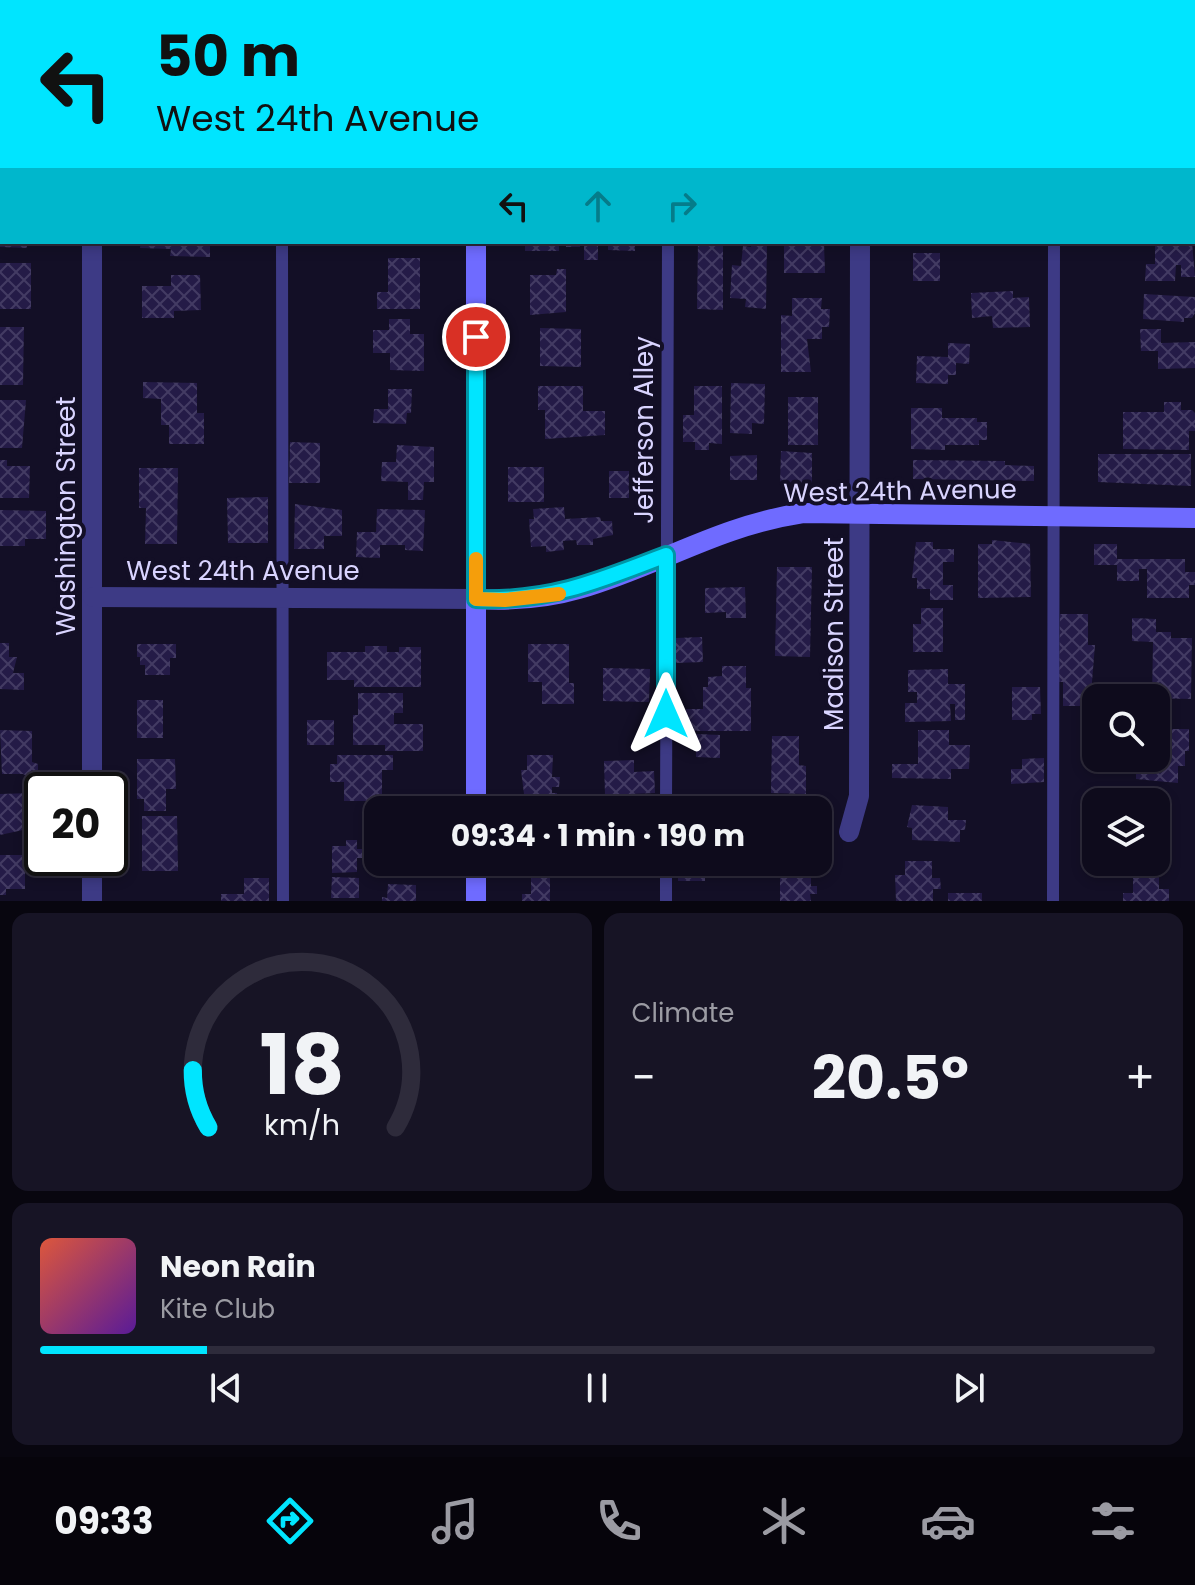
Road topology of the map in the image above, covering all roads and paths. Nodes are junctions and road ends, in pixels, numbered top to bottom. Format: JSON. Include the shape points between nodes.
{"nodes":[{"id":1,"x":92,"y":244,"type":"edge"},
{"id":2,"x":282,"y":244,"type":"edge"},
{"id":3,"x":476,"y":244,"type":"edge"},
{"id":4,"x":668,"y":244,"type":"edge"},
{"id":5,"x":860,"y":244,"type":"edge"},
{"id":6,"x":1054,"y":244,"type":"edge"},
{"id":7,"x":860,"y":514,"type":"junction"},
{"id":8,"x":1052,"y":516,"type":"junction"},
{"id":9,"x":1195,"y":518,"type":"edge"},
{"id":10,"x":666,"y":555,"type":"junction"},
{"id":11,"x":93,"y":597,"type":"junction"},
{"id":12,"x":280,"y":597,"type":"junction"},
{"id":13,"x":476,"y":599,"type":"junction"},
{"id":14,"x":92,"y":772,"type":"edge"},
{"id":15,"x":476,"y":796,"type":"edge"},
{"id":16,"x":666,"y":796,"type":"edge"},
{"id":17,"x":849,"y":832,"type":"dead end"},
{"id":18,"x":92,"y":876,"type":"edge"},
{"id":19,"x":476,"y":876,"type":"edge"},
{"id":20,"x":666,"y":876,"type":"edge"},
{"id":21,"x":92,"y":901,"type":"edge"},
{"id":22,"x":283,"y":901,"type":"edge"},
{"id":23,"x":476,"y":901,"type":"edge"},
{"id":24,"x":666,"y":901,"type":"edge"},
{"id":25,"x":1053,"y":901,"type":"edge"}],
"edges":[{"from":1,"to":11,"type":"street","name":"Washington Street"},
{"from":2,"to":12,"type":"lane"},
{"from":3,"to":13,"type":"street"},
{"from":4,"to":10,"type":"lane","name":"Jefferson Alley"},
{"from":5,"to":7,"type":"street","name":"Madison Street"},
{"from":6,"to":8,"type":"lane"},
{"from":7,"to":8,"type":"street","name":"West 24th Avenue"},
{"from":7,"to":10,"type":"street","name":"West 24th Avenue","via":[[765,519]]},
{"from":7,"to":17,"type":"street","name":"Madison Street","via":[[859,796]]},
{"from":8,"to":9,"type":"street","name":"West 24th Avenue"},
{"from":8,"to":25,"type":"lane"},
{"from":10,"to":13,"type":"street","name":"West 24th Avenue","via":[[580,589],[532,598]]},
{"from":10,"to":16,"type":"lane","name":"Jefferson Alley"},
{"from":11,"to":12,"type":"street","name":"West 24th Avenue"},
{"from":11,"to":14,"type":"street","name":"Washington Street"},
{"from":12,"to":13,"type":"street","name":"West 24th Avenue"},
{"from":12,"to":22,"type":"lane"},
{"from":13,"to":15,"type":"street"},
{"from":18,"to":21,"type":"street"},
{"from":19,"to":23,"type":"street"},
{"from":20,"to":24,"type":"lane"}]}
